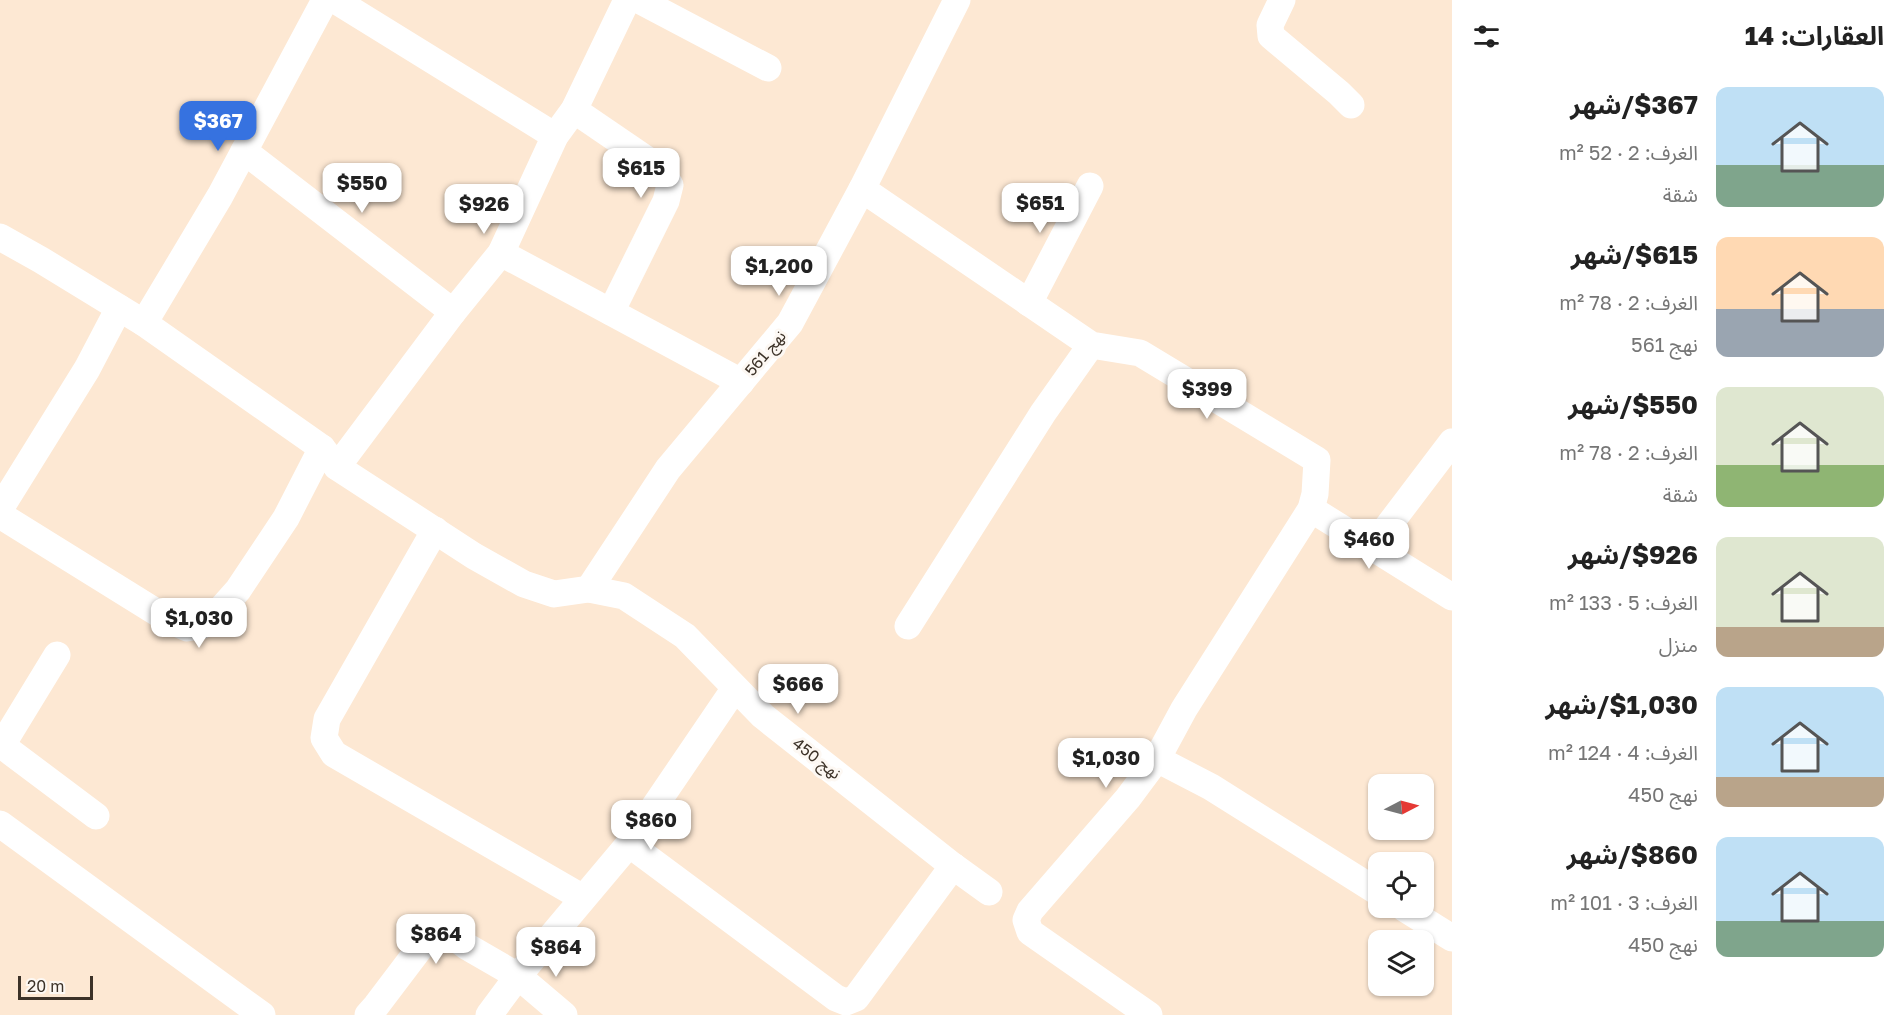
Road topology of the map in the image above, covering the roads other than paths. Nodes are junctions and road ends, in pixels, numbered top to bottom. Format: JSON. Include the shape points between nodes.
{"nodes":[{"id":1,"x":325,"y":0,"type":"edge"},
{"id":2,"x":335,"y":0,"type":"edge"},
{"id":3,"x":627,"y":0,"type":"edge"},
{"id":4,"x":639,"y":0,"type":"edge"},
{"id":5,"x":1282,"y":0,"type":"edge"},
{"id":6,"x":953,"y":2,"type":"edge"},
{"id":7,"x":768,"y":68,"type":"dead end"},
{"id":8,"x":1351,"y":105,"type":"dead end"},
{"id":9,"x":574,"y":110,"type":"junction"},
{"id":10,"x":555,"y":136,"type":"junction"},
{"id":11,"x":244,"y":151,"type":"junction"},
{"id":12,"x":1090,"y":186,"type":"dead end"},
{"id":13,"x":862,"y":189,"type":"junction"},
{"id":14,"x":0,"y":237,"type":"edge"},
{"id":15,"x":501,"y":253,"type":"junction"},
{"id":16,"x":1029,"y":303,"type":"junction"},
{"id":17,"x":119,"y":308,"type":"junction"},
{"id":18,"x":453,"y":312,"type":"junction"},
{"id":19,"x":611,"y":312,"type":"junction"},
{"id":20,"x":144,"y":323,"type":"junction"},
{"id":21,"x":1091,"y":345,"type":"junction"},
{"id":22,"x":741,"y":382,"type":"junction"},
{"id":23,"x":1452,"y":442,"type":"edge"},
{"id":24,"x":329,"y":457,"type":"junction"},
{"id":25,"x":0,"y":509,"type":"edge"},
{"id":26,"x":1311,"y":509,"type":"junction"},
{"id":27,"x":0,"y":515,"type":"edge"},
{"id":28,"x":435,"y":530,"type":"junction"},
{"id":29,"x":1373,"y":546,"type":"junction"},
{"id":30,"x":589,"y":589,"type":"junction"},
{"id":31,"x":1451,"y":594,"type":"edge"},
{"id":32,"x":908,"y":626,"type":"dead end"},
{"id":33,"x":57,"y":655,"type":"dead end"},
{"id":34,"x":735,"y":688,"type":"junction"},
{"id":35,"x":1,"y":744,"type":"edge"},
{"id":36,"x":1156,"y":759,"type":"junction"},
{"id":37,"x":96,"y":816,"type":"dead end"},
{"id":38,"x":0,"y":824,"type":"edge"},
{"id":39,"x":629,"y":844,"type":"junction"},
{"id":40,"x":953,"y":866,"type":"junction"},
{"id":41,"x":1368,"y":886,"type":"edge"},
{"id":42,"x":989,"y":892,"type":"dead end"},
{"id":43,"x":584,"y":898,"type":"junction"},
{"id":44,"x":1420,"y":918,"type":"edge"},
{"id":45,"x":1452,"y":938,"type":"edge"},
{"id":46,"x":518,"y":976,"type":"junction"},
{"id":47,"x":262,"y":1015,"type":"edge"},
{"id":48,"x":368,"y":1015,"type":"edge"},
{"id":49,"x":489,"y":1015,"type":"edge"},
{"id":50,"x":564,"y":1015,"type":"edge"},
{"id":51,"x":1149,"y":1015,"type":"edge"}],
"edges":[{"from":1,"to":11,"type":"street"},
{"from":2,"to":10,"type":"street"},
{"from":3,"to":9,"type":"street"},
{"from":4,"to":7,"type":"street"},
{"from":5,"to":8,"type":"street","via":[[1270,25],[1271,36]]},
{"from":6,"to":13,"type":"street","name":"نهج 561"},
{"from":9,"to":10,"type":"street"},
{"from":9,"to":19,"type":"street","via":[[659,168],[670,185],[666,201]]},
{"from":10,"to":15,"type":"street"},
{"from":11,"to":18,"type":"street"},
{"from":11,"to":20,"type":"street"},
{"from":12,"to":16,"type":"street"},
{"from":13,"to":16,"type":"street"},
{"from":13,"to":22,"type":"street","name":"نهج 561","via":[[790,323]]},
{"from":14,"to":17,"type":"street","name":"نهج 450"},
{"from":15,"to":18,"type":"street"},
{"from":15,"to":19,"type":"street"},
{"from":16,"to":21,"type":"street"},
{"from":17,"to":20,"type":"street","name":"نهج 450"},
{"from":17,"to":25,"type":"street","via":[[87,369]]},
{"from":18,"to":24,"type":"street"},
{"from":19,"to":22,"type":"street"},
{"from":20,"to":24,"type":"street","name":"نهج 450"},
{"from":21,"to":26,"type":"street","via":[[1140,353],[1317,460]]},
{"from":21,"to":32,"type":"street","via":[[1043,413]]},
{"from":22,"to":30,"type":"street","name":"نهج 561","via":[[668,470]]},
{"from":23,"to":29,"type":"street"},
{"from":24,"to":27,"type":"street","via":[[244,581],[201,626],[187,628],[169,620]]},
{"from":24,"to":28,"type":"street","name":"نهج 450"},
{"from":26,"to":29,"type":"street"},
{"from":26,"to":36,"type":"street"},
{"from":28,"to":30,"type":"street","name":"نهج 450","via":[[524,584],[554,594]]},
{"from":28,"to":43,"type":"street","via":[[327,719],[324,738],[334,754]]},
{"from":29,"to":31,"type":"street"},
{"from":30,"to":34,"type":"street","name":"نهج 450","via":[[624,596],[685,636]]},
{"from":33,"to":35,"type":"street"},
{"from":34,"to":39,"type":"street"},
{"from":34,"to":40,"type":"street","name":"نهج 450","via":[[764,716]]},
{"from":35,"to":37,"type":"street"},
{"from":36,"to":41,"type":"street","via":[[1212,787]]},
{"from":36,"to":51,"type":"street","via":[[1026,920],[1030,933]]},
{"from":38,"to":47,"type":"street"},
{"from":39,"to":40,"type":"street","via":[[846,1002],[856,998]]},
{"from":39,"to":43,"type":"street"},
{"from":40,"to":42,"type":"street","name":"نهج 450"},
{"from":43,"to":46,"type":"street"},
{"from":44,"to":45,"type":"street"},
{"from":46,"to":48,"type":"street","via":[[447,933],[437,932],[429,936]]},
{"from":46,"to":49,"type":"street"},
{"from":46,"to":50,"type":"street"}]}
